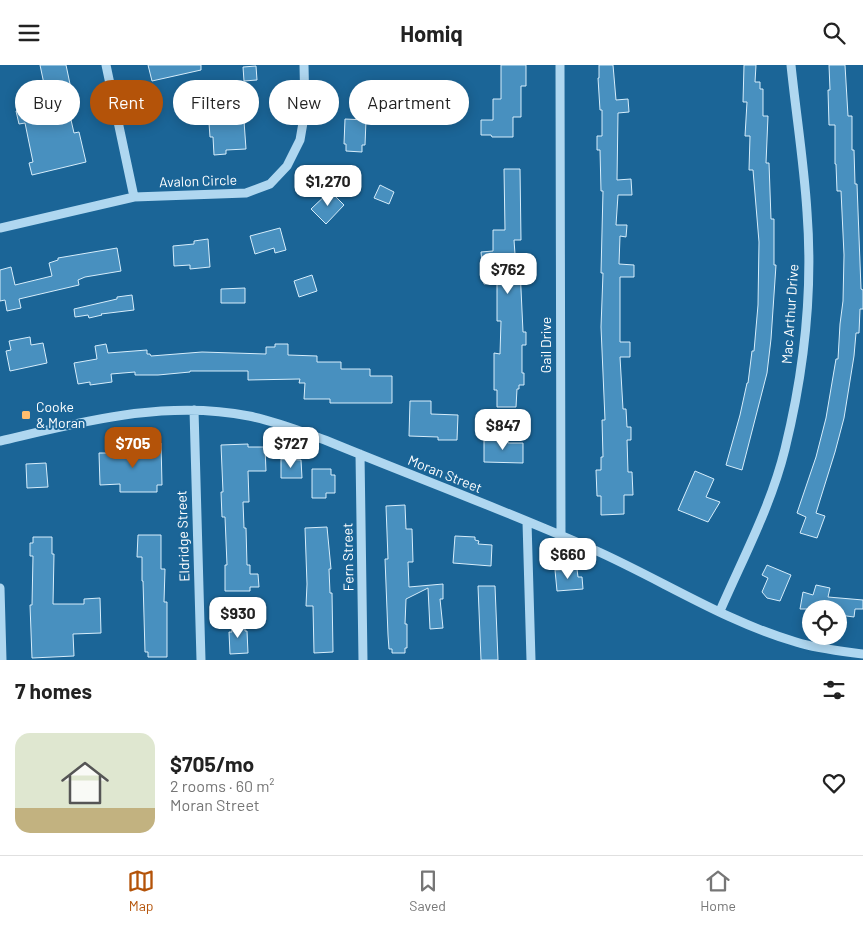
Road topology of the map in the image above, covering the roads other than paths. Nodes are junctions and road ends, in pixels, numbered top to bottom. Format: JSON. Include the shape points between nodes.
{"nodes":[{"id":1,"x":106,"y":65,"type":"edge"},
{"id":2,"x":304,"y":65,"type":"edge"},
{"id":3,"x":560,"y":65,"type":"edge"},
{"id":4,"x":791,"y":65,"type":"edge"},
{"id":5,"x":134,"y":197,"type":"junction"},
{"id":6,"x":0,"y":228,"type":"edge"},
{"id":7,"x":194,"y":410,"type":"junction"},
{"id":8,"x":0,"y":441,"type":"edge"},
{"id":9,"x":360,"y":455,"type":"junction"},
{"id":10,"x":527,"y":522,"type":"junction"},
{"id":11,"x":560,"y":536,"type":"junction"},
{"id":12,"x":0,"y":588,"type":"edge"},
{"id":13,"x":720,"y":611,"type":"junction"},
{"id":14,"x":863,"y":654,"type":"edge"},
{"id":15,"x":2,"y":660,"type":"edge"},
{"id":16,"x":201,"y":660,"type":"edge"},
{"id":17,"x":363,"y":660,"type":"edge"},
{"id":18,"x":531,"y":660,"type":"edge"}],
"edges":[{"from":1,"to":5,"type":"street"},
{"from":2,"to":5,"type":"street","name":"Avalon Circle","via":[[300,140],[286,166],[270,184],[246,193]]},
{"from":3,"to":11,"type":"street","name":"Gail Drive"},
{"from":4,"to":13,"type":"street","name":"Mac Arthur Drive","via":[[807,213],[808,285],[804,347],[785,450],[768,502]]},
{"from":5,"to":6,"type":"street","name":"Avalon Circle"},
{"from":7,"to":8,"type":"street","name":"Moran Street","via":[[150,411],[107,417]]},
{"from":7,"to":9,"type":"street","name":"Moran Street","via":[[227,412],[272,421]]},
{"from":7,"to":16,"type":"street","name":"Eldridge Street"},
{"from":9,"to":10,"type":"street","name":"Moran Street"},
{"from":9,"to":17,"type":"street","name":"Fern Street"},
{"from":10,"to":11,"type":"street","name":"Moran Street"},
{"from":10,"to":18,"type":"street"},
{"from":11,"to":13,"type":"street","name":"Moran Street"},
{"from":12,"to":15,"type":"street"},
{"from":13,"to":14,"type":"street","name":"Moran Street","via":[[798,643]]}]}
